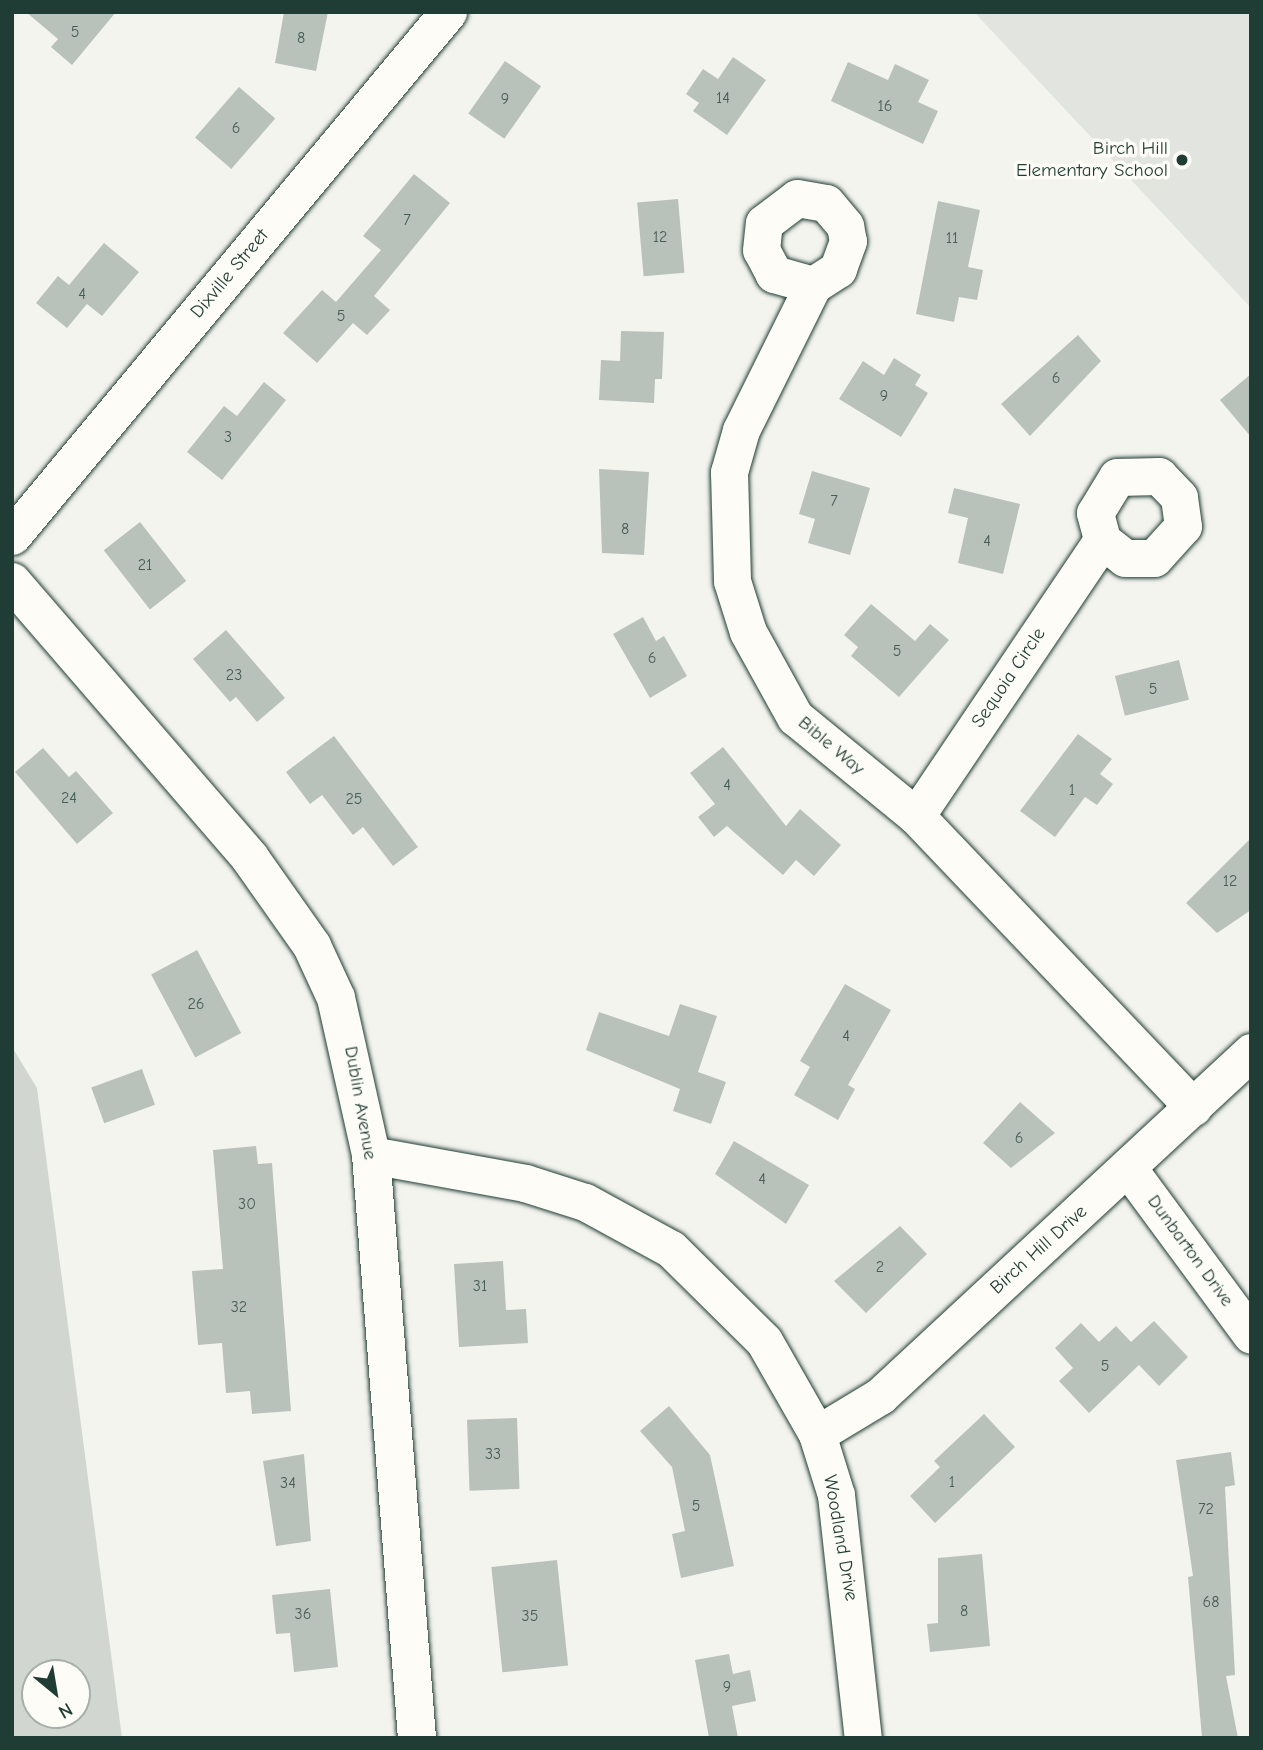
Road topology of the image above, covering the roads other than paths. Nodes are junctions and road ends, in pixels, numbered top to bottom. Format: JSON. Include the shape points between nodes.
{"nodes":[{"id":1,"x":448,"y":12,"type":"edge"},
{"id":2,"x":813,"y":285,"type":"dead end"},
{"id":3,"x":12,"y":536,"type":"edge"},
{"id":4,"x":1102,"y":540,"type":"dead end"},
{"id":5,"x":12,"y":582,"type":"edge"},
{"id":6,"x":916,"y":816,"type":"junction"},
{"id":7,"x":1251,"y":1052,"type":"edge"},
{"id":8,"x":1192,"y":1107,"type":"junction"},
{"id":9,"x":371,"y":1155,"type":"junction"},
{"id":10,"x":1128,"y":1168,"type":"junction"},
{"id":11,"x":1251,"y":1335,"type":"edge"},
{"id":12,"x":817,"y":1434,"type":"junction"},
{"id":13,"x":416,"y":1738,"type":"edge"},
{"id":14,"x":863,"y":1738,"type":"edge"}],
"edges":[{"from":1,"to":3,"type":"street","name":"Dixville Street"},
{"from":2,"to":6,"type":"street","name":"Bible Way","via":[[741,430],[729,472],[732,581],[748,632],[795,717]]},
{"from":4,"to":6,"type":"street","name":"Sequoia Circle"},
{"from":5,"to":9,"type":"street","name":"Dublin Avenue","via":[[250,858],[312,946],[349,1043]]},
{"from":6,"to":8,"type":"street","name":"Bible Way"},
{"from":7,"to":8,"type":"street","name":"Birch Hill Drive"},
{"from":8,"to":10,"type":"street","name":"Birch Hill Drive"},
{"from":9,"to":12,"type":"street","name":"Woodland Drive","via":[[549,1190],[585,1202],[671,1249],[764,1341]]},
{"from":9,"to":13,"type":"street","name":"Dublin Avenue"},
{"from":10,"to":11,"type":"street","name":"Dunbarton Drive"},
{"from":10,"to":12,"type":"street","name":"Birch Hill Drive","via":[[880,1396]]},
{"from":12,"to":14,"type":"street","name":"Woodland Drive","via":[[846,1552]]}]}
